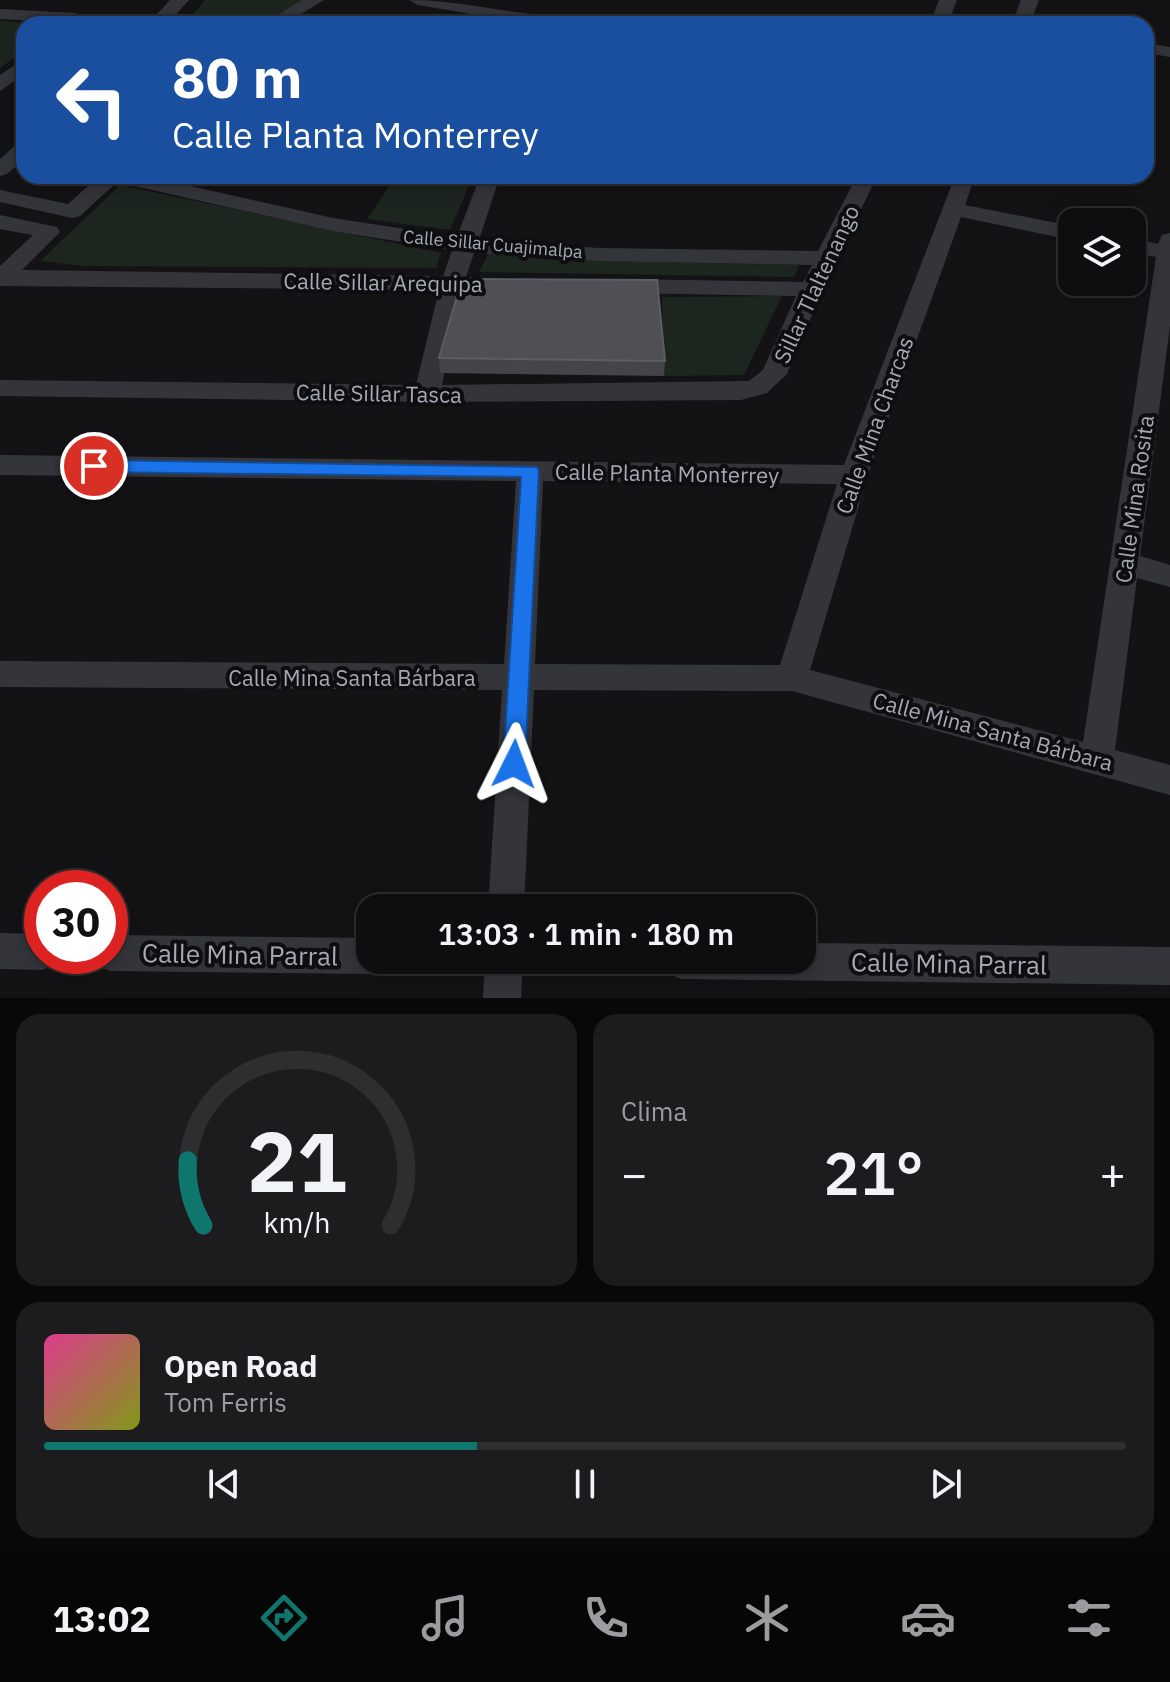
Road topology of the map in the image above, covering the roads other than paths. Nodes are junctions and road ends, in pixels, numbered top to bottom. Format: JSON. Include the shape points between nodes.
{"nodes":[{"id":1,"x":180,"y":0,"type":"edge"},
{"id":2,"x":315,"y":0,"type":"edge"},
{"id":3,"x":418,"y":0,"type":"edge"},
{"id":4,"x":0,"y":14,"type":"edge"},
{"id":5,"x":51,"y":16,"type":"edge"},
{"id":6,"x":165,"y":16,"type":"edge"},
{"id":7,"x":286,"y":16,"type":"edge"},
{"id":8,"x":514,"y":16,"type":"edge"},
{"id":9,"x":16,"y":155,"type":"edge"},
{"id":10,"x":0,"y":170,"type":"edge"},
{"id":11,"x":102,"y":184,"type":"edge"},
{"id":12,"x":151,"y":184,"type":"edge"},
{"id":13,"x":487,"y":184,"type":"edge"},
{"id":14,"x":863,"y":184,"type":"edge"},
{"id":15,"x":962,"y":184,"type":"edge"},
{"id":16,"x":0,"y":196,"type":"edge"},
{"id":17,"x":953,"y":209,"type":"junction"},
{"id":18,"x":0,"y":222,"type":"edge"},
{"id":19,"x":1058,"y":230,"type":"edge"},
{"id":20,"x":465,"y":245,"type":"junction"},
{"id":21,"x":1146,"y":247,"type":"edge"},
{"id":22,"x":1169,"y":249,"type":"edge"},
{"id":23,"x":827,"y":258,"type":"junction"},
{"id":24,"x":1,"y":278,"type":"edge"},
{"id":25,"x":452,"y":283,"type":"junction"},
{"id":26,"x":515,"y":284,"type":"edge"},
{"id":27,"x":593,"y":285,"type":"edge"},
{"id":28,"x":811,"y":289,"type":"junction"},
{"id":29,"x":758,"y":387,"type":"joint"},
{"id":30,"x":0,"y":388,"type":"edge"},
{"id":31,"x":427,"y":394,"type":"junction"},
{"id":32,"x":0,"y":465,"type":"edge"},
{"id":33,"x":530,"y":471,"type":"junction"},
{"id":34,"x":854,"y":475,"type":"junction"},
{"id":35,"x":1125,"y":563,"type":"junction"},
{"id":36,"x":1170,"y":576,"type":"edge"},
{"id":37,"x":0,"y":674,"type":"edge"},
{"id":38,"x":519,"y":678,"type":"junction"},
{"id":39,"x":792,"y":678,"type":"junction"},
{"id":40,"x":1097,"y":758,"type":"junction"},
{"id":41,"x":1170,"y":780,"type":"edge"},
{"id":42,"x":507,"y":894,"type":"edge"},
{"id":43,"x":0,"y":951,"type":"edge"},
{"id":44,"x":24,"y":952,"type":"edge"},
{"id":45,"x":128,"y":953,"type":"edge"},
{"id":46,"x":356,"y":956,"type":"edge"},
{"id":47,"x":816,"y":962,"type":"edge"},
{"id":48,"x":1170,"y":966,"type":"edge"},
{"id":49,"x":503,"y":974,"type":"edge"},
{"id":50,"x":502,"y":998,"type":"edge"}],
"edges":[{"from":1,"to":6,"type":"street"},
{"from":2,"to":7,"type":"street"},
{"from":3,"to":8,"type":"street"},
{"from":4,"to":5,"type":"street"},
{"from":9,"to":10,"type":"street"},
{"from":11,"to":16,"type":"street","via":[[72,211]]},
{"from":12,"to":20,"type":"street","name":"Calle Sillar Cuajimalpa","via":[[293,218]]},
{"from":13,"to":20,"type":"street"},
{"from":14,"to":23,"type":"street","name":"Sillar Tlaltenango"},
{"from":15,"to":17,"type":"street","name":"Calle Mina Charcas"},
{"from":17,"to":19,"type":"street"},
{"from":17,"to":34,"type":"street","name":"Calle Mina Charcas"},
{"from":18,"to":24,"type":"street","via":[[49,232]]},
{"from":20,"to":23,"type":"street","name":"Calle Sillar Cuajimalpa"},
{"from":20,"to":25,"type":"street"},
{"from":21,"to":22,"type":"street"},
{"from":22,"to":35,"type":"street","name":"Calle Mina Rosita"},
{"from":23,"to":28,"type":"street","name":"Sillar Tlaltenango"},
{"from":24,"to":25,"type":"street","name":"Calle Sillar Arequipa"},
{"from":25,"to":26,"type":"street","name":"Calle Sillar Arequipa"},
{"from":25,"to":31,"type":"street"},
{"from":27,"to":28,"type":"street"},
{"from":28,"to":29,"type":"street","name":"Sillar Tlaltenango","via":[[774,374]]},
{"from":29,"to":31,"type":"street","name":"Calle Sillar Tasca","via":[[712,394]]},
{"from":30,"to":31,"type":"street","name":"Calle Sillar Tasca"},
{"from":32,"to":33,"type":"street","name":"Calle Planta Monterrey"},
{"from":33,"to":34,"type":"street","name":"Calle Planta Monterrey"},
{"from":33,"to":38,"type":"street"},
{"from":34,"to":39,"type":"street","name":"Calle Mina Charcas"},
{"from":35,"to":36,"type":"street"},
{"from":35,"to":40,"type":"street","name":"Calle Mina Rosita"},
{"from":37,"to":38,"type":"street","name":"Calle Mina Santa Bárbara"},
{"from":38,"to":39,"type":"street","name":"Calle Mina Santa Bárbara"},
{"from":38,"to":42,"type":"street"},
{"from":39,"to":40,"type":"street","name":"Calle Mina Santa Bárbara"},
{"from":40,"to":41,"type":"street","name":"Calle Mina Santa Bárbara"},
{"from":43,"to":44,"type":"street"},
{"from":45,"to":46,"type":"street","name":"Calle Mina Parral"},
{"from":47,"to":48,"type":"street","name":"Calle Mina Parral"},
{"from":49,"to":50,"type":"street"}]}
